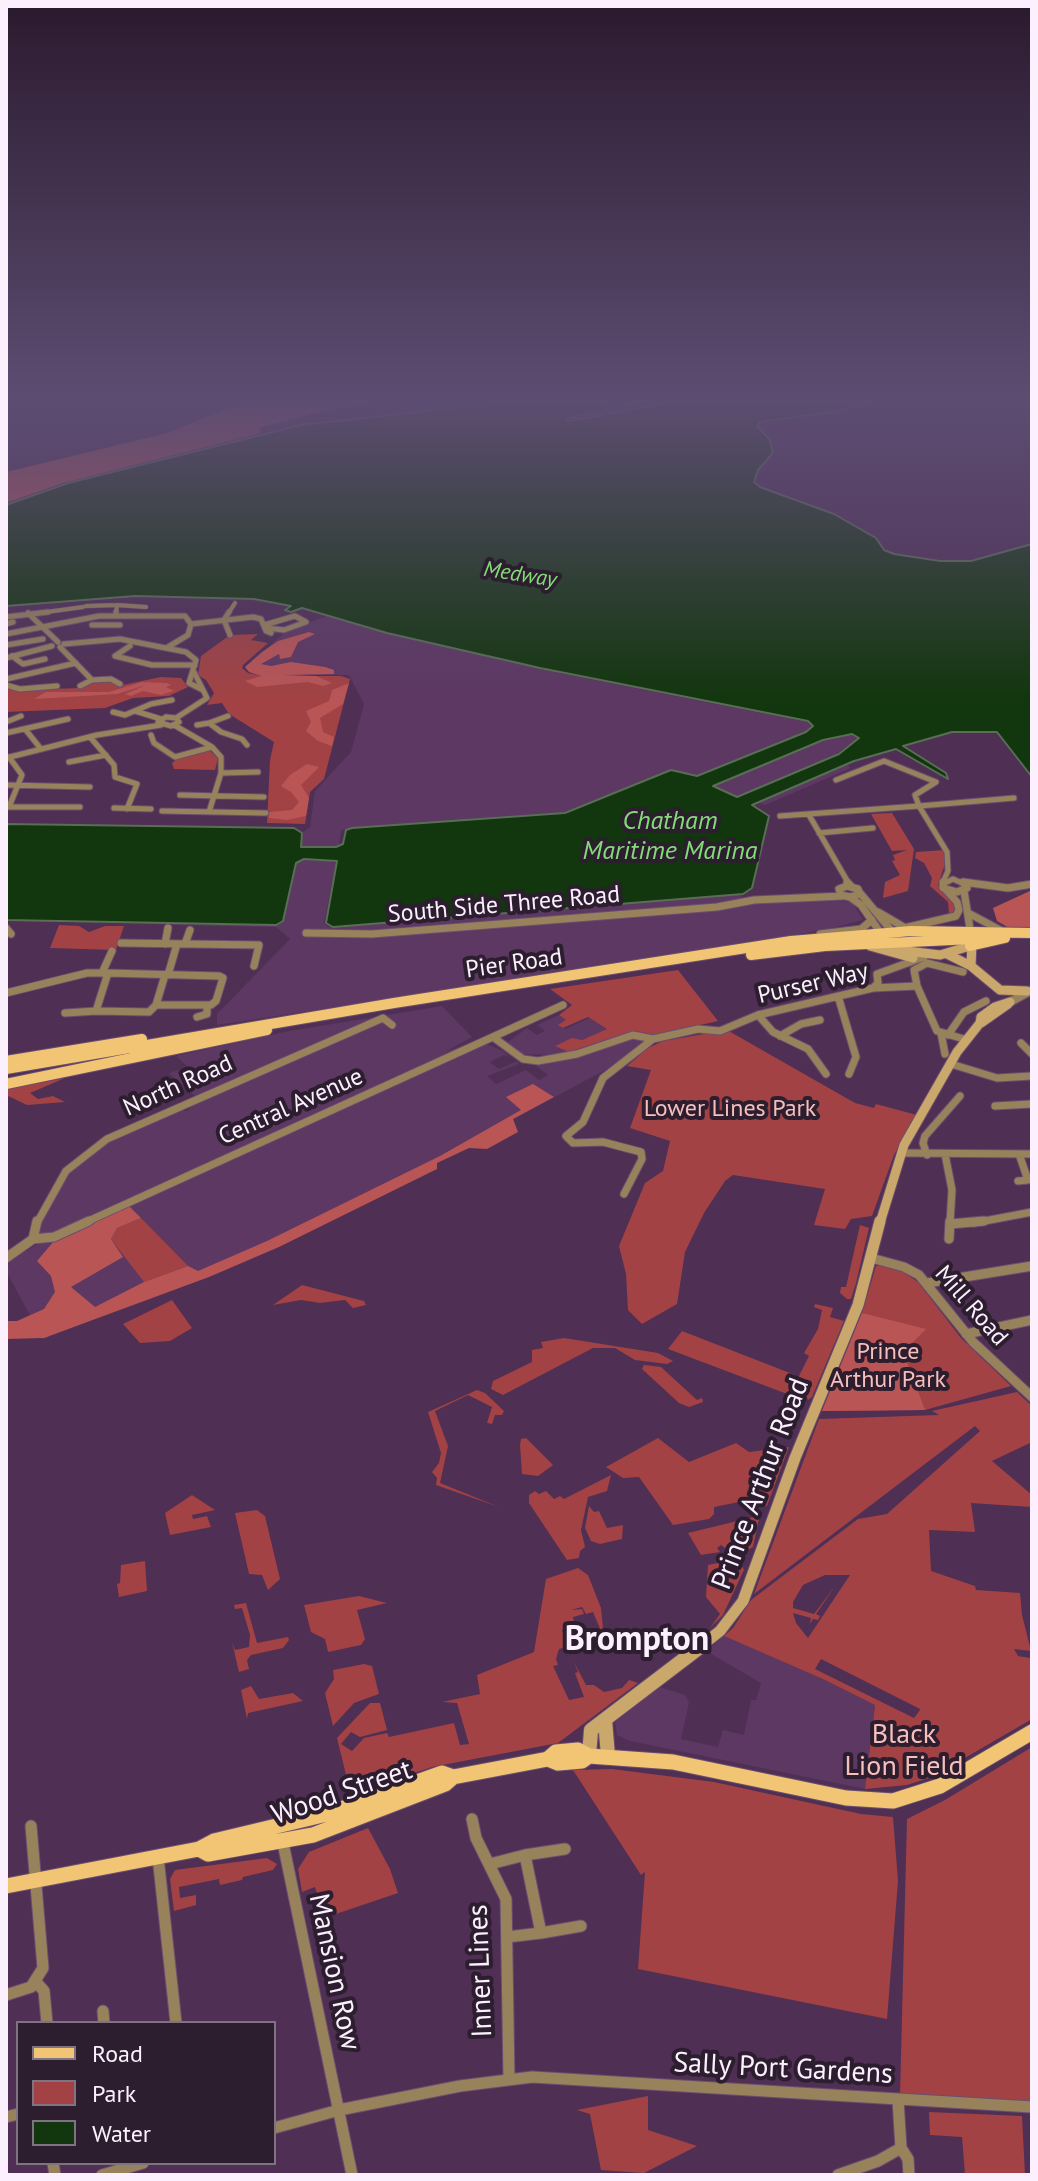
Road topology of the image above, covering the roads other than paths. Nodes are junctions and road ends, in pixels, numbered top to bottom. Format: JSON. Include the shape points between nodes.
{"nodes":[{"id":1,"x":235,"y":603,"type":"dead end"},
{"id":2,"x":117,"y":605,"type":"junction"},
{"id":3,"x":146,"y":607,"type":"dead end"},
{"id":4,"x":28,"y":613,"type":"junction"},
{"id":5,"x":116,"y":615,"type":"junction"},
{"id":6,"x":124,"y":615,"type":"junction"},
{"id":7,"x":6,"y":617,"type":"edge"},
{"id":8,"x":224,"y":620,"type":"junction"},
{"id":9,"x":191,"y":624,"type":"junction"},
{"id":10,"x":92,"y":625,"type":"dead end"},
{"id":11,"x":41,"y":627,"type":"junction"},
{"id":12,"x":266,"y":629,"type":"junction"},
{"id":13,"x":285,"y":633,"type":"dead end"},
{"id":14,"x":6,"y":634,"type":"edge"},
{"id":15,"x":230,"y":635,"type":"dead end"},
{"id":16,"x":43,"y":639,"type":"dead end"},
{"id":17,"x":57,"y":643,"type":"junction"},
{"id":18,"x":6,"y":646,"type":"edge"},
{"id":19,"x":130,"y":646,"type":"dead end"},
{"id":20,"x":168,"y":647,"type":"junction"},
{"id":21,"x":11,"y":656,"type":"edge"},
{"id":22,"x":45,"y":659,"type":"dead end"},
{"id":23,"x":76,"y":663,"type":"junction"},
{"id":24,"x":195,"y":668,"type":"junction"},
{"id":25,"x":92,"y":680,"type":"junction"},
{"id":26,"x":6,"y":682,"type":"edge"},
{"id":27,"x":120,"y":684,"type":"dead end"},
{"id":28,"x":57,"y":686,"type":"dead end"},
{"id":29,"x":80,"y":686,"type":"dead end"},
{"id":30,"x":172,"y":700,"type":"dead end"},
{"id":31,"x":135,"y":711,"type":"junction"},
{"id":32,"x":113,"y":712,"type":"dead end"},
{"id":33,"x":21,"y":716,"type":"dead end"},
{"id":34,"x":228,"y":716,"type":"dead end"},
{"id":35,"x":69,"y":719,"type":"dead end"},
{"id":36,"x":161,"y":722,"type":"junction"},
{"id":37,"x":175,"y":722,"type":"junction"},
{"id":38,"x":209,"y":723,"type":"junction"},
{"id":39,"x":197,"y":725,"type":"dead end"},
{"id":40,"x":7,"y":728,"type":"edge"},
{"id":41,"x":25,"y":729,"type":"junction"},
{"id":42,"x":221,"y":732,"type":"junction"},
{"id":43,"x":151,"y":735,"type":"dead end"},
{"id":44,"x":90,"y":737,"type":"junction"},
{"id":45,"x":203,"y":741,"type":"junction"},
{"id":46,"x":247,"y":745,"type":"dead end"},
{"id":47,"x":212,"y":747,"type":"junction"},
{"id":48,"x":41,"y":749,"type":"junction"},
{"id":49,"x":106,"y":755,"type":"junction"},
{"id":50,"x":8,"y":758,"type":"edge"},
{"id":51,"x":69,"y":762,"type":"dead end"},
{"id":52,"x":258,"y":772,"type":"dead end"},
{"id":53,"x":221,"y":773,"type":"junction"},
{"id":54,"x":836,"y":780,"type":"dead end"},
{"id":55,"x":6,"y":785,"type":"edge"},
{"id":56,"x":19,"y":786,"type":"junction"},
{"id":57,"x":90,"y":787,"type":"dead end"},
{"id":58,"x":180,"y":795,"type":"dead end"},
{"id":59,"x":214,"y":796,"type":"junction"},
{"id":60,"x":264,"y":797,"type":"dead end"},
{"id":61,"x":1014,"y":798,"type":"dead end"},
{"id":62,"x":919,"y":806,"type":"junction"},
{"id":63,"x":7,"y":807,"type":"edge"},
{"id":64,"x":80,"y":807,"type":"dead end"},
{"id":65,"x":114,"y":808,"type":"dead end"},
{"id":66,"x":127,"y":809,"type":"junction"},
{"id":67,"x":151,"y":809,"type":"dead end"},
{"id":68,"x":162,"y":811,"type":"dead end"},
{"id":69,"x":209,"y":812,"type":"junction"},
{"id":70,"x":266,"y":813,"type":"dead end"},
{"id":71,"x":809,"y":815,"type":"junction"},
{"id":72,"x":780,"y":816,"type":"dead end"},
{"id":73,"x":873,"y":828,"type":"dead end"},
{"id":74,"x":819,"y":833,"type":"junction"},
{"id":75,"x":948,"y":871,"type":"junction"},
{"id":76,"x":1032,"y":884,"type":"edge"},
{"id":77,"x":963,"y":885,"type":"junction"},
{"id":78,"x":944,"y":886,"type":"junction"},
{"id":79,"x":845,"y":889,"type":"junction"},
{"id":80,"x":878,"y":912,"type":"junction"},
{"id":81,"x":970,"y":914,"type":"junction"},
{"id":82,"x":872,"y":920,"type":"junction"},
{"id":83,"x":168,"y":928,"type":"dead end"},
{"id":84,"x":190,"y":930,"type":"dead end"},
{"id":85,"x":306,"y":933,"type":"dead end"},
{"id":86,"x":892,"y":934,"type":"junction"},
{"id":87,"x":928,"y":935,"type":"junction"},
{"id":88,"x":1005,"y":935,"type":"junction"},
{"id":89,"x":1032,"y":936,"type":"edge"},
{"id":90,"x":971,"y":938,"type":"junction"},
{"id":91,"x":791,"y":941,"type":"junction"},
{"id":92,"x":121,"y":943,"type":"dead end"},
{"id":93,"x":165,"y":944,"type":"junction"},
{"id":94,"x":181,"y":944,"type":"junction"},
{"id":95,"x":855,"y":944,"type":"junction"},
{"id":96,"x":112,"y":951,"type":"dead end"},
{"id":97,"x":731,"y":951,"type":"junction"},
{"id":98,"x":943,"y":954,"type":"junction"},
{"id":99,"x":897,"y":956,"type":"junction"},
{"id":100,"x":924,"y":957,"type":"junction"},
{"id":101,"x":254,"y":966,"type":"dead end"},
{"id":102,"x":967,"y":969,"type":"junction"},
{"id":103,"x":887,"y":971,"type":"junction"},
{"id":104,"x":105,"y":973,"type":"junction"},
{"id":105,"x":167,"y":975,"type":"junction"},
{"id":106,"x":888,"y":986,"type":"junction"},
{"id":107,"x":917,"y":986,"type":"junction"},
{"id":108,"x":873,"y":988,"type":"junction"},
{"id":109,"x":999,"y":992,"type":"junction"},
{"id":110,"x":1030,"y":992,"type":"edge"},
{"id":111,"x":6,"y":993,"type":"edge"},
{"id":112,"x":838,"y":996,"type":"junction"},
{"id":113,"x":1010,"y":1002,"type":"junction"},
{"id":114,"x":990,"y":1004,"type":"junction"},
{"id":115,"x":156,"y":1005,"type":"junction"},
{"id":116,"x":207,"y":1005,"type":"junction"},
{"id":117,"x":563,"y":1005,"type":"dead end"},
{"id":118,"x":96,"y":1011,"type":"junction"},
{"id":119,"x":65,"y":1013,"type":"dead end"},
{"id":120,"x":758,"y":1015,"type":"junction"},
{"id":121,"x":197,"y":1017,"type":"dead end"},
{"id":122,"x":820,"y":1020,"type":"dead end"},
{"id":123,"x":980,"y":1023,"type":"junction"},
{"id":124,"x":392,"y":1025,"type":"dead end"},
{"id":125,"x":281,"y":1027,"type":"junction"},
{"id":126,"x":230,"y":1030,"type":"junction"},
{"id":127,"x":945,"y":1034,"type":"junction"},
{"id":128,"x":780,"y":1036,"type":"junction"},
{"id":129,"x":493,"y":1037,"type":"junction"},
{"id":130,"x":653,"y":1039,"type":"junction"},
{"id":131,"x":967,"y":1040,"type":"junction"},
{"id":132,"x":1032,"y":1040,"type":"edge"},
{"id":133,"x":945,"y":1054,"type":"dead end"},
{"id":134,"x":1032,"y":1054,"type":"edge"},
{"id":135,"x":6,"y":1061,"type":"edge"},
{"id":136,"x":951,"y":1064,"type":"junction"},
{"id":137,"x":6,"y":1069,"type":"edge"},
{"id":138,"x":826,"y":1074,"type":"dead end"},
{"id":139,"x":849,"y":1074,"type":"dead end"},
{"id":140,"x":6,"y":1075,"type":"edge"},
{"id":141,"x":1032,"y":1076,"type":"edge"},
{"id":142,"x":6,"y":1084,"type":"edge"},
{"id":143,"x":960,"y":1096,"type":"dead end"},
{"id":144,"x":1032,"y":1104,"type":"edge"},
{"id":145,"x":995,"y":1106,"type":"dead end"},
{"id":146,"x":901,"y":1153,"type":"junction"},
{"id":147,"x":945,"y":1154,"type":"junction"},
{"id":148,"x":1019,"y":1154,"type":"junction"},
{"id":149,"x":1032,"y":1154,"type":"edge"},
{"id":150,"x":927,"y":1155,"type":"junction"},
{"id":151,"x":1018,"y":1181,"type":"dead end"},
{"id":152,"x":624,"y":1194,"type":"dead end"},
{"id":153,"x":1032,"y":1212,"type":"edge"},
{"id":154,"x":950,"y":1224,"type":"junction"},
{"id":155,"x":33,"y":1239,"type":"junction"},
{"id":156,"x":949,"y":1239,"type":"dead end"},
{"id":157,"x":6,"y":1258,"type":"edge"},
{"id":158,"x":871,"y":1258,"type":"junction"},
{"id":159,"x":1032,"y":1266,"type":"edge"},
{"id":160,"x":927,"y":1283,"type":"junction"},
{"id":161,"x":1032,"y":1320,"type":"edge"},
{"id":162,"x":966,"y":1334,"type":"junction"},
{"id":163,"x":1032,"y":1384,"type":"edge"},
{"id":164,"x":1021,"y":1387,"type":"junction"},
{"id":165,"x":1032,"y":1397,"type":"edge"},
{"id":166,"x":605,"y":1720,"type":"junction"},
{"id":167,"x":1032,"y":1732,"type":"edge"},
{"id":168,"x":589,"y":1756,"type":"junction"},
{"id":169,"x":608,"y":1756,"type":"junction"},
{"id":170,"x":472,"y":1819,"type":"dead end"},
{"id":171,"x":31,"y":1826,"type":"dead end"},
{"id":172,"x":282,"y":1835,"type":"junction"},
{"id":173,"x":565,"y":1849,"type":"dead end"},
{"id":174,"x":525,"y":1855,"type":"junction"},
{"id":175,"x":158,"y":1857,"type":"junction"},
{"id":176,"x":490,"y":1864,"type":"junction"},
{"id":177,"x":35,"y":1880,"type":"junction"},
{"id":178,"x":6,"y":1886,"type":"edge"},
{"id":179,"x":581,"y":1926,"type":"dead end"},
{"id":180,"x":541,"y":1933,"type":"junction"},
{"id":181,"x":507,"y":1937,"type":"junction"},
{"id":182,"x":36,"y":1982,"type":"junction"},
{"id":183,"x":6,"y":1995,"type":"edge"},
{"id":184,"x":47,"y":2021,"type":"edge"},
{"id":185,"x":176,"y":2021,"type":"edge"},
{"id":186,"x":509,"y":2079,"type":"junction"},
{"id":187,"x":898,"y":2100,"type":"junction"},
{"id":188,"x":1032,"y":2107,"type":"edge"},
{"id":189,"x":339,"y":2110,"type":"junction"},
{"id":190,"x":276,"y":2127,"type":"edge"},
{"id":191,"x":901,"y":2148,"type":"junction"},
{"id":192,"x":138,"y":2165,"type":"edge"},
{"id":193,"x":118,"y":2173,"type":"edge"},
{"id":194,"x":102,"y":2175,"type":"edge"},
{"id":195,"x":352,"y":2175,"type":"edge"},
{"id":196,"x":838,"y":2175,"type":"edge"},
{"id":197,"x":909,"y":2175,"type":"edge"}],
"edges":[{"from":1,"to":8,"type":"street"},
{"from":2,"to":3,"type":"street"},
{"from":2,"to":4,"type":"street"},
{"from":2,"to":5,"type":"street"},
{"from":4,"to":7,"type":"street"},
{"from":4,"to":11,"type":"street"},
{"from":5,"to":6,"type":"street"},
{"from":5,"to":11,"type":"street"},
{"from":6,"to":9,"type":"street","via":[[185,616]]},
{"from":6,"to":10,"type":"street","via":[[119,627]]},
{"from":8,"to":9,"type":"street"},
{"from":8,"to":12,"type":"street","via":[[259,617]]},
{"from":8,"to":15,"type":"street"},
{"from":9,"to":20,"type":"street","via":[[188,635]]},
{"from":11,"to":14,"type":"street"},
{"from":11,"to":17,"type":"street"},
{"from":12,"to":12,"type":"street","via":[[284,630],[306,622],[295,616]]},
{"from":12,"to":13,"type":"street"},
{"from":16,"to":18,"type":"street"},
{"from":17,"to":20,"type":"street","via":[[120,639]]},
{"from":17,"to":21,"type":"street"},
{"from":17,"to":23,"type":"street"},
{"from":18,"to":21,"type":"street"},
{"from":19,"to":24,"type":"street","via":[[115,656]]},
{"from":20,"to":24,"type":"street","via":[[193,655]]},
{"from":21,"to":22,"type":"street","via":[[23,664]]},
{"from":23,"to":25,"type":"street"},
{"from":23,"to":26,"type":"street"},
{"from":24,"to":37,"type":"street","via":[[189,683],[203,690],[205,702]]},
{"from":25,"to":27,"type":"street"},
{"from":25,"to":29,"type":"street"},
{"from":26,"to":28,"type":"street","via":[[20,689]]},
{"from":30,"to":31,"type":"street"},
{"from":31,"to":32,"type":"street"},
{"from":31,"to":36,"type":"street"},
{"from":33,"to":40,"type":"street"},
{"from":34,"to":38,"type":"street"},
{"from":35,"to":41,"type":"street"},
{"from":36,"to":37,"type":"street"},
{"from":36,"to":44,"type":"street"},
{"from":37,"to":45,"type":"street"},
{"from":38,"to":39,"type":"street"},
{"from":38,"to":42,"type":"street"},
{"from":40,"to":41,"type":"street"},
{"from":41,"to":48,"type":"street"},
{"from":42,"to":45,"type":"street"},
{"from":42,"to":46,"type":"street"},
{"from":43,"to":47,"type":"street","via":[[175,757]]},
{"from":44,"to":48,"type":"street"},
{"from":44,"to":49,"type":"street"},
{"from":45,"to":47,"type":"street"},
{"from":47,"to":53,"type":"street","via":[[221,757]]},
{"from":48,"to":50,"type":"street"},
{"from":49,"to":51,"type":"street"},
{"from":49,"to":66,"type":"street","via":[[115,777],[137,784]]},
{"from":50,"to":56,"type":"street","via":[[21,771]]},
{"from":52,"to":53,"type":"street"},
{"from":53,"to":59,"type":"street"},
{"from":54,"to":62,"type":"street","via":[[884,761],[936,782],[915,795]]},
{"from":55,"to":56,"type":"street"},
{"from":56,"to":57,"type":"street"},
{"from":56,"to":63,"type":"street"},
{"from":58,"to":59,"type":"street"},
{"from":59,"to":60,"type":"street"},
{"from":59,"to":69,"type":"street"},
{"from":61,"to":62,"type":"street"},
{"from":62,"to":71,"type":"street"},
{"from":62,"to":75,"type":"street","via":[[947,852]]},
{"from":63,"to":64,"type":"street"},
{"from":65,"to":66,"type":"street"},
{"from":66,"to":67,"type":"street"},
{"from":68,"to":69,"type":"street"},
{"from":69,"to":70,"type":"street"},
{"from":71,"to":72,"type":"street"},
{"from":71,"to":74,"type":"street"},
{"from":73,"to":74,"type":"street"},
{"from":74,"to":79,"type":"street"},
{"from":75,"to":77,"type":"street"},
{"from":75,"to":78,"type":"street"},
{"from":76,"to":77,"type":"street"},
{"from":77,"to":78,"type":"street"},
{"from":77,"to":78,"type":"street"},
{"from":77,"to":81,"type":"street"},
{"from":78,"to":86,"type":"street","via":[[957,902],[956,916]]},
{"from":79,"to":80,"type":"street","via":[[860,893]]},
{"from":79,"to":82,"type":"street"},
{"from":79,"to":85,"type":"street","name":"South Side Three Road","via":[[705,907],[372,934]]},
{"from":80,"to":86,"type":"street"},
{"from":80,"to":86,"type":"street"},
{"from":81,"to":88,"type":"street"},
{"from":81,"to":90,"type":"street"},
{"from":82,"to":86,"type":"street"},
{"from":82,"to":91,"type":"street","via":[[861,929]]},
{"from":83,"to":93,"type":"street"},
{"from":84,"to":94,"type":"street"},
{"from":86,"to":87,"type":"main road"},
{"from":86,"to":87,"type":"street"},
{"from":86,"to":90,"type":"main road","name":"Pier Road"},
{"from":86,"to":90,"type":"main road","name":"Pier Road"},
{"from":86,"to":91,"type":"main road","name":"Pier Road"},
{"from":86,"to":95,"type":"main road","name":"Pier Road"},
{"from":86,"to":97,"type":"main road"},
{"from":86,"to":98,"type":"main road","via":[[910,952]]},
{"from":87,"to":90,"type":"main road"},
{"from":88,"to":89,"type":"main road","name":"Pier Road"},
{"from":88,"to":90,"type":"main road"},
{"from":88,"to":90,"type":"main road","name":"Pier Road"},
{"from":90,"to":98,"type":"main road"},
{"from":90,"to":102,"type":"main road"},
{"from":91,"to":97,"type":"main road","name":"Pier Road"},
{"from":92,"to":93,"type":"street"},
{"from":93,"to":94,"type":"street"},
{"from":94,"to":101,"type":"street","via":[[259,945]]},
{"from":94,"to":105,"type":"street"},
{"from":95,"to":99,"type":"main road"},
{"from":95,"to":125,"type":"main road","name":"Pier Road","via":[[759,953]]},
{"from":96,"to":104,"type":"street"},
{"from":97,"to":126,"type":"main road","name":"Pier Road"},
{"from":98,"to":100,"type":"main road"},
{"from":98,"to":102,"type":"main road"},
{"from":99,"to":100,"type":"main road"},
{"from":99,"to":103,"type":"street"},
{"from":100,"to":103,"type":"street"},
{"from":102,"to":107,"type":"street","via":[[917,967]]},
{"from":102,"to":109,"type":"main road"},
{"from":103,"to":106,"type":"street"},
{"from":103,"to":108,"type":"street","via":[[877,974]]},
{"from":104,"to":105,"type":"street"},
{"from":104,"to":111,"type":"street","via":[[73,975]]},
{"from":104,"to":118,"type":"street"},
{"from":105,"to":115,"type":"street"},
{"from":105,"to":116,"type":"street","via":[[223,978],[216,1001]]},
{"from":106,"to":107,"type":"street","name":"Purser Way"},
{"from":106,"to":108,"type":"street","name":"Purser Way"},
{"from":107,"to":127,"type":"street","via":[[937,1031]]},
{"from":108,"to":112,"type":"street","name":"Purser Way"},
{"from":109,"to":110,"type":"main road"},
{"from":109,"to":113,"type":"main road"},
{"from":109,"to":114,"type":"main road"},
{"from":110,"to":113,"type":"street"},
{"from":112,"to":120,"type":"street","name":"Purser Way"},
{"from":112,"to":139,"type":"street","via":[[856,1057]]},
{"from":113,"to":114,"type":"main road"},
{"from":113,"to":123,"type":"main road"},
{"from":114,"to":123,"type":"main road"},
{"from":114,"to":127,"type":"street","via":[[964,1012]]},
{"from":115,"to":116,"type":"street"},
{"from":115,"to":118,"type":"street","via":[[149,1012]]},
{"from":116,"to":121,"type":"street","via":[[207,1014]]},
{"from":117,"to":129,"type":"street","name":"Central Avenue"},
{"from":118,"to":119,"type":"street"},
{"from":120,"to":128,"type":"street"},
{"from":120,"to":130,"type":"street","name":"Purser Way","via":[[720,1031],[698,1029]]},
{"from":122,"to":128,"type":"street"},
{"from":123,"to":131,"type":"main road","name":"Prince Arthur Road"},
{"from":124,"to":155,"type":"street","name":"North Road","via":[[386,1017],[107,1139],[66,1171],[38,1218]]},
{"from":125,"to":140,"type":"main road","name":"Pier Road"},
{"from":125,"to":142,"type":"main road"},
{"from":126,"to":135,"type":"main road","via":[[143,1038]]},
{"from":126,"to":137,"type":"main road","name":"Pier Road"},
{"from":127,"to":131,"type":"street"},
{"from":127,"to":133,"type":"street","via":[[940,1039]]},
{"from":128,"to":138,"type":"street","via":[[808,1049]]},
{"from":129,"to":130,"type":"street","via":[[523,1059],[538,1061],[633,1035]]},
{"from":129,"to":155,"type":"street","name":"Central Avenue","via":[[54,1237]]},
{"from":130,"to":152,"type":"street","via":[[603,1078],[583,1122],[566,1136],[573,1143],[603,1142],[641,1152]]},
{"from":131,"to":136,"type":"main road","name":"Prince Arthur Road"},
{"from":132,"to":134,"type":"street","via":[[1021,1043]]},
{"from":136,"to":141,"type":"street","via":[[998,1078]]},
{"from":136,"to":146,"type":"main road","name":"Prince Arthur Road"},
{"from":143,"to":150,"type":"street","via":[[924,1138]]},
{"from":144,"to":145,"type":"street"},
{"from":146,"to":150,"type":"street"},
{"from":146,"to":158,"type":"main road","name":"Prince Arthur Road"},
{"from":147,"to":148,"type":"street"},
{"from":147,"to":150,"type":"street"},
{"from":147,"to":154,"type":"street","via":[[952,1190]]},
{"from":148,"to":149,"type":"street"},
{"from":148,"to":151,"type":"street","via":[[1028,1180]]},
{"from":153,"to":154,"type":"street"},
{"from":154,"to":156,"type":"street"},
{"from":155,"to":157,"type":"street"},
{"from":158,"to":160,"type":"street","name":"Mill Road","via":[[904,1267]]},
{"from":158,"to":166,"type":"main road","name":"Prince Arthur Road","via":[[858,1305],[743,1601],[720,1631]]},
{"from":159,"to":160,"type":"street"},
{"from":160,"to":162,"type":"street","name":"Mill Road"},
{"from":161,"to":162,"type":"street"},
{"from":162,"to":164,"type":"street","name":"Mill Road"},
{"from":163,"to":164,"type":"street"},
{"from":164,"to":165,"type":"street","name":"Mill Road"},
{"from":166,"to":168,"type":"main road","name":"Prince Arthur Road","via":[[591,1730]]},
{"from":166,"to":169,"type":"main road"},
{"from":167,"to":169,"type":"main road","name":"Wood Street","via":[[940,1786],[893,1801],[846,1798],[686,1764]]},
{"from":168,"to":169,"type":"main road","name":"Wood Street"},
{"from":168,"to":172,"type":"main road","name":"Wood Street","via":[[453,1777],[445,1784]]},
{"from":170,"to":176,"type":"street","name":"Inner Lines"},
{"from":171,"to":177,"type":"street"},
{"from":172,"to":175,"type":"main road","name":"Wood Street","via":[[208,1854],[199,1849]]},
{"from":172,"to":189,"type":"street","name":"Mansion Row"},
{"from":173,"to":174,"type":"street"},
{"from":174,"to":176,"type":"street"},
{"from":174,"to":180,"type":"street"},
{"from":175,"to":177,"type":"main road","name":"Wood Street"},
{"from":175,"to":185,"type":"street"},
{"from":176,"to":181,"type":"street","name":"Inner Lines","via":[[506,1899]]},
{"from":177,"to":178,"type":"main road","name":"Wood Street"},
{"from":177,"to":182,"type":"street","via":[[43,1968]]},
{"from":179,"to":180,"type":"street"},
{"from":180,"to":181,"type":"street"},
{"from":181,"to":186,"type":"street","name":"Inner Lines"},
{"from":182,"to":183,"type":"street"},
{"from":182,"to":184,"type":"street","via":[[44,1991]]},
{"from":186,"to":187,"type":"street","name":"Sally Port Gardens"},
{"from":186,"to":189,"type":"street","name":"Sally Port Gardens"},
{"from":187,"to":188,"type":"street","name":"Sally Port Gardens"},
{"from":187,"to":191,"type":"street"},
{"from":189,"to":190,"type":"street","name":"Sally Port Gardens"},
{"from":189,"to":195,"type":"street","name":"Mansion Row"},
{"from":191,"to":196,"type":"street"},
{"from":191,"to":197,"type":"street"},
{"from":192,"to":193,"type":"street"},
{"from":193,"to":194,"type":"street"}]}
